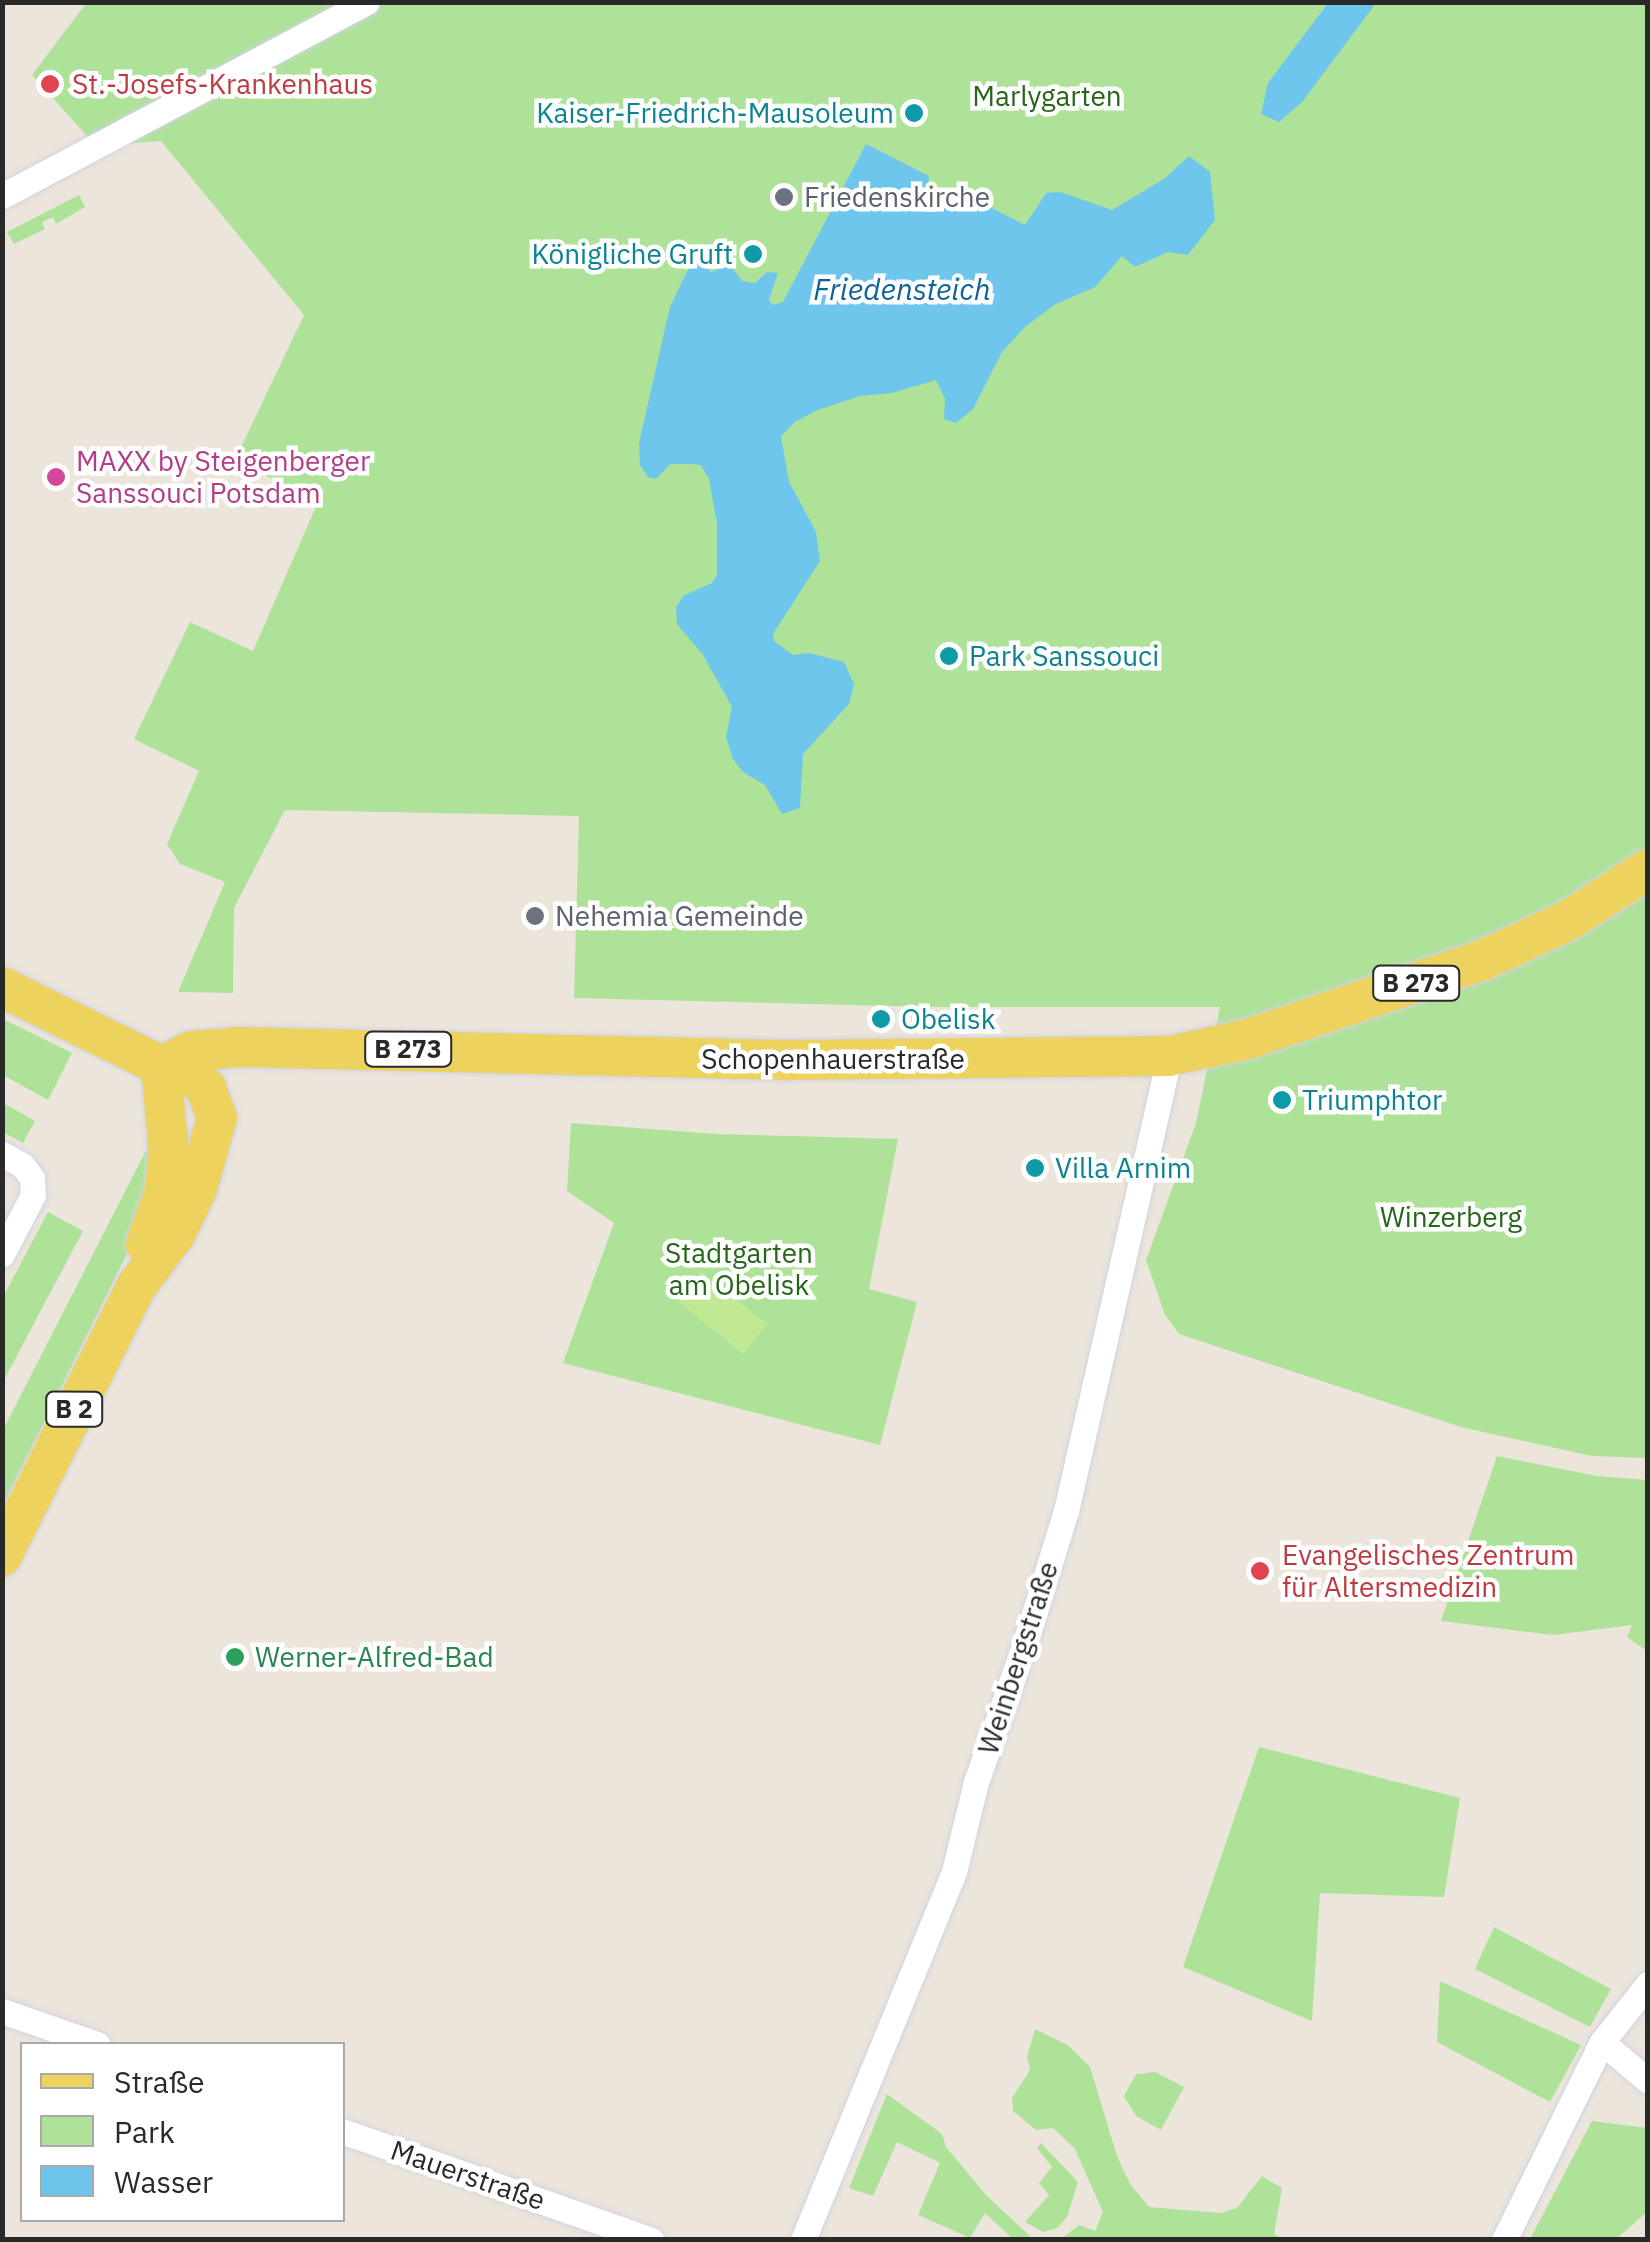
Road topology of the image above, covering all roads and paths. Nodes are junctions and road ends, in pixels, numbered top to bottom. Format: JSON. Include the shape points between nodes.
{"nodes":[{"id":1,"x":366,"y":2,"type":"edge"},
{"id":2,"x":2,"y":196,"type":"edge"},
{"id":3,"x":1648,"y":869,"type":"edge"},
{"id":4,"x":2,"y":987,"type":"edge"},
{"id":5,"x":1169,"y":1056,"type":"junction"},
{"id":6,"x":160,"y":1066,"type":"junction"},
{"id":7,"x":2,"y":1154,"type":"edge"},
{"id":8,"x":2,"y":1254,"type":"edge"},
{"id":9,"x":2,"y":1556,"type":"edge"},
{"id":10,"x":1648,"y":1984,"type":"edge"},
{"id":11,"x":2,"y":2011,"type":"edge"},
{"id":12,"x":91,"y":2042,"type":"edge"},
{"id":13,"x":1602,"y":2042,"type":"junction"},
{"id":14,"x":1648,"y":2082,"type":"edge"},
{"id":15,"x":345,"y":2132,"type":"edge"},
{"id":16,"x":651,"y":2240,"type":"edge"},
{"id":17,"x":803,"y":2240,"type":"edge"},
{"id":18,"x":1504,"y":2240,"type":"edge"}],
"edges":[{"from":1,"to":2,"type":"street"},
{"from":3,"to":5,"type":"main road","name":"Schopenhauerstraße","number":"B 273","via":[[1569,920],[1483,960],[1248,1039]]},
{"from":4,"to":6,"type":"main road","number":"B 2"},
{"from":5,"to":6,"type":"main road","name":"Schopenhauerstraße","number":"B 273","via":[[784,1060],[240,1047],[192,1051]]},
{"from":5,"to":17,"type":"street","name":"Weinbergstraße","via":[[1070,1493],[1026,1640],[976,1782],[954,1872]]},
{"from":6,"to":9,"type":"main road","number":"B 2","via":[[189,1073],[206,1088],[217,1118],[197,1190],[176,1233],[136,1286]]},
{"from":7,"to":8,"type":"street","via":[[32,1178],[33,1196]]},
{"from":10,"to":13,"type":"street"},
{"from":11,"to":12,"type":"street"},
{"from":13,"to":14,"type":"street"},
{"from":13,"to":18,"type":"street"},
{"from":15,"to":16,"type":"street","name":"Mauerstraße"}]}
